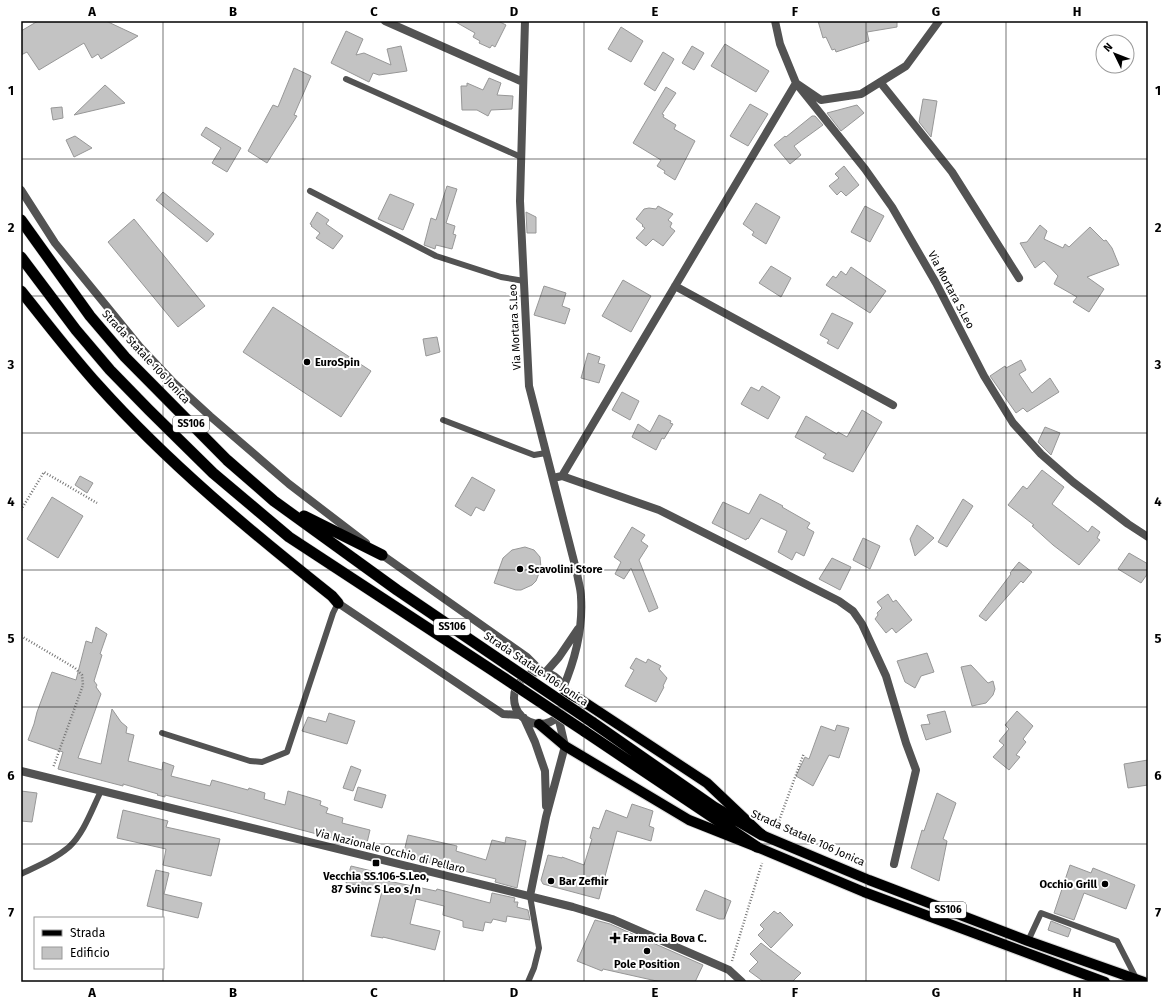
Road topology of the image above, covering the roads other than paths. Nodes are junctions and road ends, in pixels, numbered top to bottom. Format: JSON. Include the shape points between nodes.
{"nodes":[{"id":1,"x":385,"y":21,"type":"edge"},
{"id":2,"x":525,"y":21,"type":"edge"},
{"id":3,"x":775,"y":21,"type":"edge"},
{"id":4,"x":939,"y":21,"type":"edge"},
{"id":5,"x":346,"y":79,"type":"dead end"},
{"id":6,"x":523,"y":82,"type":"junction"},
{"id":7,"x":880,"y":82,"type":"junction"},
{"id":8,"x":796,"y":83,"type":"junction"},
{"id":9,"x":521,"y":157,"type":"junction"},
{"id":10,"x":21,"y":190,"type":"edge"},
{"id":11,"x":310,"y":191,"type":"dead end"},
{"id":12,"x":21,"y":220,"type":"edge"},
{"id":13,"x":21,"y":257,"type":"edge"},
{"id":14,"x":1020,"y":278,"type":"dead end"},
{"id":15,"x":524,"y":281,"type":"junction"},
{"id":16,"x":675,"y":286,"type":"junction"},
{"id":17,"x":21,"y":291,"type":"edge"},
{"id":18,"x":893,"y":405,"type":"dead end"},
{"id":19,"x":443,"y":420,"type":"dead end"},
{"id":20,"x":546,"y":452,"type":"junction"},
{"id":21,"x":562,"y":476,"type":"junction"},
{"id":22,"x":553,"y":478,"type":"junction"},
{"id":23,"x":274,"y":500,"type":"junction"},
{"id":24,"x":1148,"y":536,"type":"edge"},
{"id":25,"x":382,"y":556,"type":"junction"},
{"id":26,"x":338,"y":603,"type":"junction"},
{"id":27,"x":580,"y":625,"type":"junction"},
{"id":28,"x":544,"y":673,"type":"junction"},
{"id":29,"x":564,"y":690,"type":"junction"},
{"id":30,"x":522,"y":716,"type":"junction"},
{"id":31,"x":558,"y":716,"type":"junction"},
{"id":32,"x":539,"y":724,"type":"junction"},
{"id":33,"x":162,"y":733,"type":"dead end"},
{"id":34,"x":565,"y":746,"type":"junction"},
{"id":35,"x":21,"y":771,"type":"edge"},
{"id":36,"x":101,"y":791,"type":"junction"},
{"id":37,"x":546,"y":816,"type":"junction"},
{"id":38,"x":762,"y":835,"type":"junction"},
{"id":39,"x":757,"y":847,"type":"junction"},
{"id":40,"x":894,"y":864,"type":"dead end"},
{"id":41,"x":21,"y":874,"type":"edge"},
{"id":42,"x":530,"y":896,"type":"junction"},
{"id":43,"x":1028,"y":941,"type":"junction"},
{"id":44,"x":1140,"y":981,"type":"edge"},
{"id":45,"x":528,"y":982,"type":"edge"},
{"id":46,"x":742,"y":982,"type":"edge"},
{"id":47,"x":1105,"y":982,"type":"edge"}],
"edges":[{"from":1,"to":6,"type":"street"},
{"from":2,"to":6,"type":"street","name":"Via Mortara S.Leo"},
{"from":3,"to":8,"type":"street","name":"Via Mortara S.Leo","via":[[780,44]]},
{"from":4,"to":7,"type":"street","via":[[906,66]]},
{"from":5,"to":9,"type":"lane"},
{"from":6,"to":9,"type":"street","name":"Via Mortara S.Leo"},
{"from":7,"to":8,"type":"street","via":[[861,94],[821,100]]},
{"from":7,"to":14,"type":"street","via":[[952,172]]},
{"from":8,"to":16,"type":"street"},
{"from":8,"to":24,"type":"street","name":"Via Mortara S.Leo","via":[[892,207],[936,283],[984,376],[1013,423],[1041,454],[1073,482]]},
{"from":9,"to":15,"type":"street","name":"Via Mortara S.Leo","via":[[520,201]]},
{"from":10,"to":25,"type":"street","via":[[55,243],[140,347],[174,383],[289,484]]},
{"from":11,"to":15,"type":"lane","via":[[436,256],[501,277]]},
{"from":12,"to":23,"type":"highway","name":"Strada Statale 106 Jonica","number":"SS106","via":[[90,316],[125,357],[227,460]]},
{"from":13,"to":39,"type":"highway","number":"SS106","bridge":true,"via":[[110,370],[213,473],[289,537]]},
{"from":15,"to":20,"type":"street","name":"Via Mortara S.Leo","via":[[529,386]]},
{"from":16,"to":18,"type":"street"},
{"from":16,"to":21,"type":"street"},
{"from":17,"to":26,"type":"highway","via":[[98,385],[160,449],[221,505]]},
{"from":19,"to":20,"type":"lane","via":[[534,455]]},
{"from":20,"to":22,"type":"street","name":"Via Mortara S.Leo"},
{"from":21,"to":22,"type":"street"},
{"from":21,"to":40,"type":"street","via":[[659,510],[839,601],[853,611],[862,624],[886,676],[916,770]]},
{"from":22,"to":27,"type":"street","name":"Via Mortara S.Leo","via":[[580,591]]},
{"from":23,"to":25,"type":"highway"},
{"from":23,"to":38,"type":"highway","name":"Strada Statale 106 Jonica","number":"SS106","bridge":true,"via":[[398,590],[714,807]]},
{"from":25,"to":28,"type":"street","via":[[527,657]]},
{"from":26,"to":30,"type":"street","via":[[503,714]]},
{"from":26,"to":33,"type":"lane","via":[[287,752],[262,762],[250,761]]},
{"from":27,"to":28,"type":"street"},
{"from":27,"to":29,"type":"street","name":"Via Mortara S.Leo","via":[[572,669]]},
{"from":28,"to":29,"type":"street","via":[[556,678]]},
{"from":28,"to":30,"type":"street","via":[[524,677],[517,687],[514,698],[517,710]]},
{"from":29,"to":31,"type":"street","via":[[564,707]]},
{"from":29,"to":38,"type":"main road","via":[[707,783]]},
{"from":30,"to":32,"type":"street"},
{"from":30,"to":37,"type":"street","via":[[536,742],[545,772]]},
{"from":31,"to":32,"type":"street"},
{"from":31,"to":34,"type":"street"},
{"from":32,"to":34,"type":"main road"},
{"from":34,"to":37,"type":"street"},
{"from":34,"to":39,"type":"main road","via":[[689,820]]},
{"from":35,"to":36,"type":"street","name":"Via Nazionale Occhio di Pellaro"},
{"from":36,"to":41,"type":"lane","via":[[82,829],[70,846],[50,860]]},
{"from":36,"to":42,"type":"street","name":"Via Nazionale Occhio di Pellaro"},
{"from":37,"to":42,"type":"street"},
{"from":38,"to":43,"type":"main road","name":"Strada Statale 106 Jonica","number":"SS106","via":[[869,880]]},
{"from":39,"to":47,"type":"main road","number":"SS106","via":[[864,892]]},
{"from":42,"to":45,"type":"lane","via":[[539,948]]},
{"from":42,"to":46,"type":"street","name":"Via Nazionale Occhio di Pellaro","via":[[612,919],[730,970]]},
{"from":43,"to":44,"type":"main road","name":"Strada Statale 106 Jonica","number":"SS106"},
{"from":43,"to":44,"type":"lane","via":[[1041,913],[1117,941]]}]}
